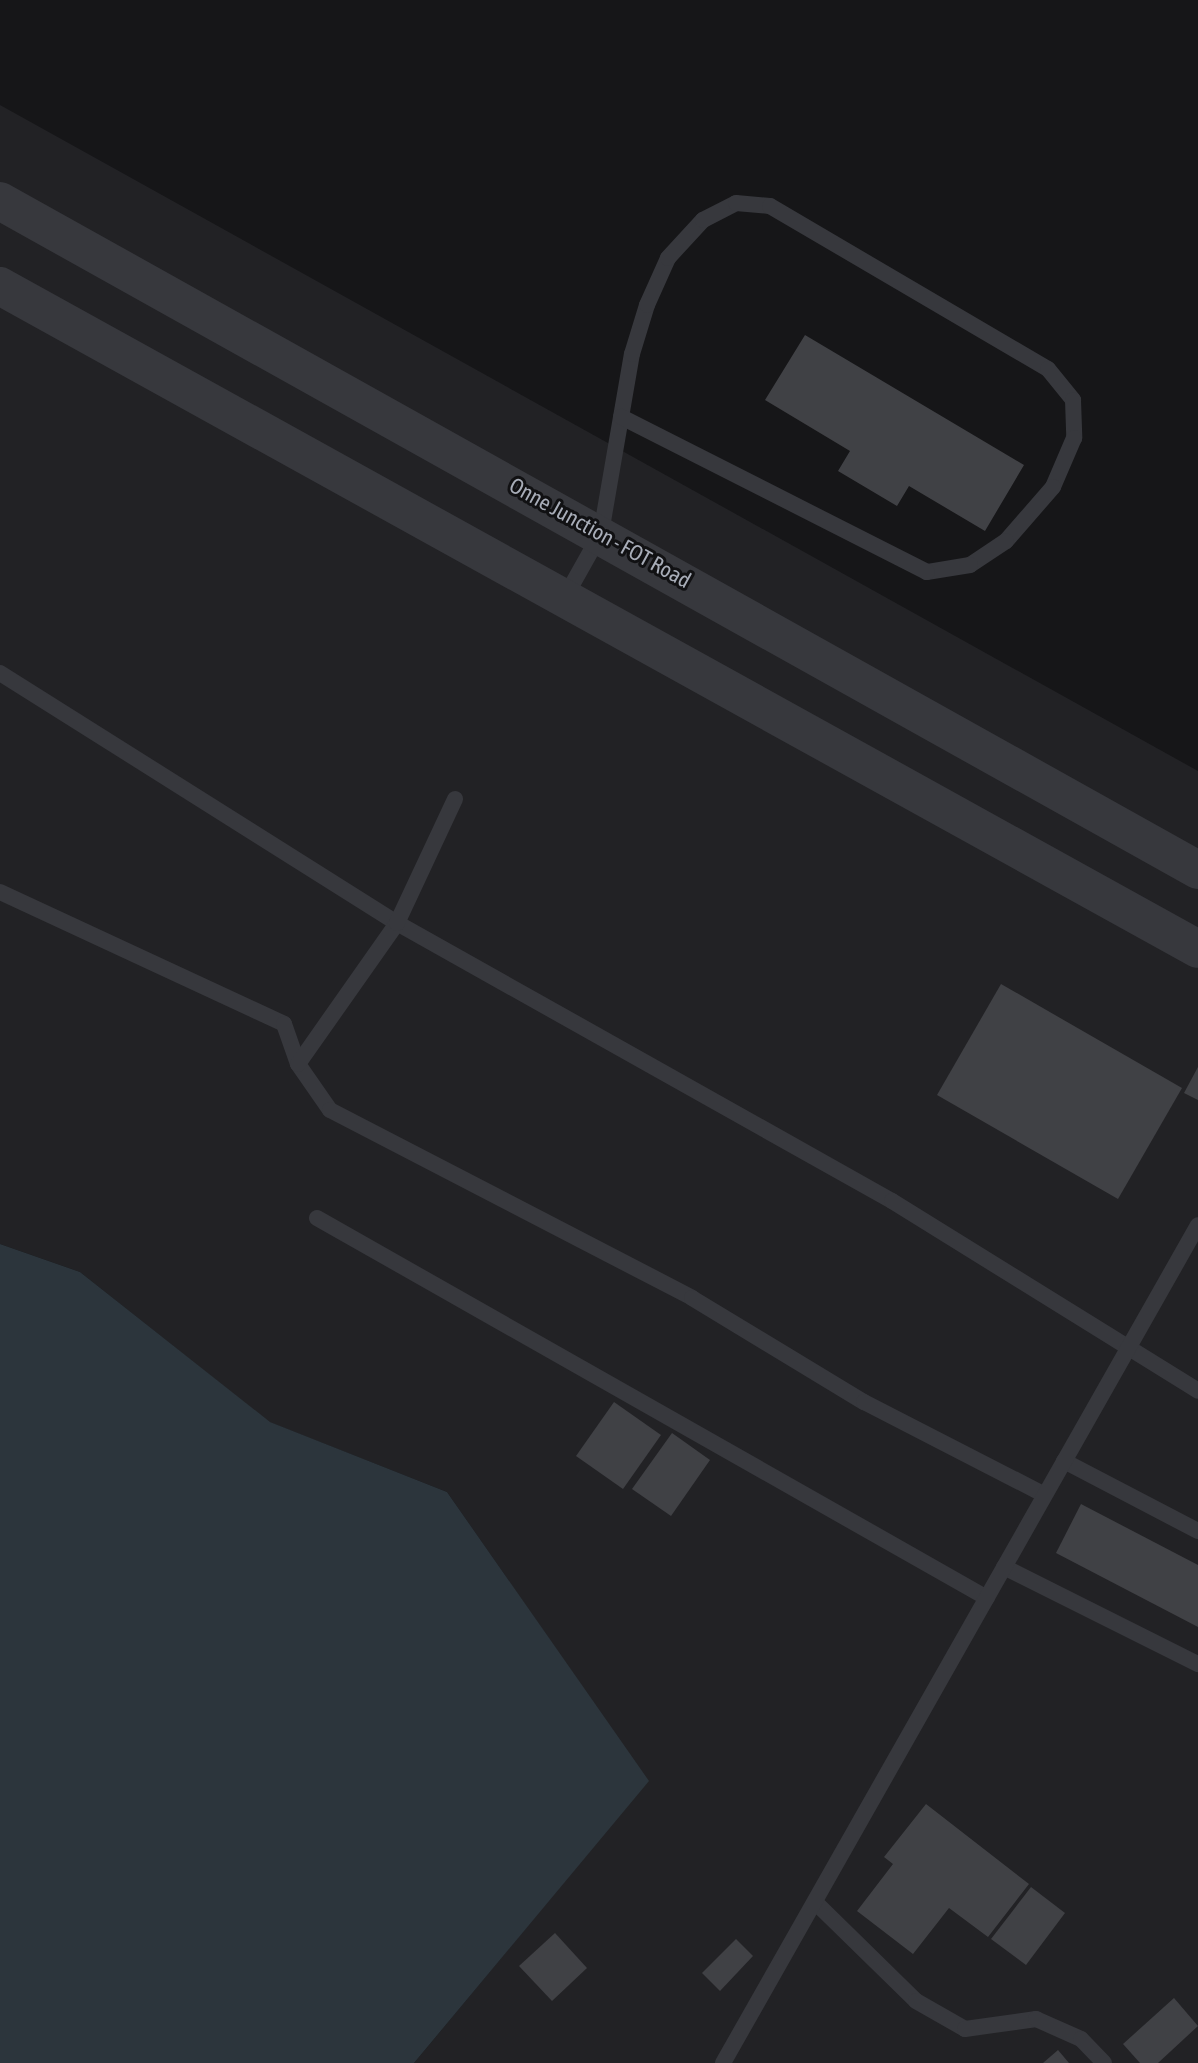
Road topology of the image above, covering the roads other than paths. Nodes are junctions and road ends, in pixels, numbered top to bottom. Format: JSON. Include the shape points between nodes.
{"nodes":[{"id":1,"x":0,"y":201,"type":"edge"},
{"id":2,"x":0,"y":286,"type":"edge"},
{"id":3,"x":621,"y":417,"type":"junction"},
{"id":4,"x":601,"y":533,"type":"junction"},
{"id":5,"x":563,"y":600,"type":"junction"},
{"id":6,"x":0,"y":673,"type":"edge"},
{"id":7,"x":455,"y":799,"type":"dead end"},
{"id":8,"x":1198,"y":870,"type":"edge"},
{"id":9,"x":0,"y":892,"type":"edge"},
{"id":10,"x":397,"y":923,"type":"junction"},
{"id":11,"x":1198,"y":949,"type":"edge"},
{"id":12,"x":298,"y":1064,"type":"junction"},
{"id":13,"x":317,"y":1218,"type":"dead end"},
{"id":14,"x":1198,"y":1225,"type":"edge"},
{"id":15,"x":1127,"y":1351,"type":"junction"},
{"id":16,"x":1198,"y":1391,"type":"edge"},
{"id":17,"x":1064,"y":1461,"type":"junction"},
{"id":18,"x":1045,"y":1495,"type":"junction"},
{"id":19,"x":1198,"y":1531,"type":"edge"},
{"id":20,"x":1004,"y":1567,"type":"junction"},
{"id":21,"x":987,"y":1598,"type":"junction"},
{"id":22,"x":1198,"y":1664,"type":"edge"},
{"id":23,"x":815,"y":1902,"type":"junction"},
{"id":24,"x":723,"y":2063,"type":"edge"},
{"id":25,"x":1104,"y":2063,"type":"edge"}],
"edges":[{"from":1,"to":4,"type":"street","name":"Onne Junction - FOT Road"},
{"from":2,"to":5,"type":"street"},
{"from":3,"to":3,"type":"lane","via":[[927,572],[970,565],[1006,541],[1053,487],[1074,438],[1073,400],[1048,369],[770,206],[736,203],[703,220],[668,258],[632,354]]},
{"from":3,"to":4,"type":"lane"},
{"from":4,"to":5,"type":"lane"},
{"from":4,"to":8,"type":"street","name":"Onne Junction - FOT Road"},
{"from":5,"to":11,"type":"street"},
{"from":6,"to":10,"type":"lane"},
{"from":7,"to":10,"type":"lane"},
{"from":9,"to":12,"type":"lane","via":[[284,1024]]},
{"from":10,"to":12,"type":"lane"},
{"from":10,"to":15,"type":"lane","via":[[892,1201]]},
{"from":12,"to":18,"type":"lane","via":[[330,1110],[692,1298],[864,1402]]},
{"from":13,"to":21,"type":"lane"},
{"from":14,"to":15,"type":"lane"},
{"from":15,"to":16,"type":"lane"},
{"from":15,"to":17,"type":"lane"},
{"from":17,"to":18,"type":"lane"},
{"from":17,"to":19,"type":"lane"},
{"from":18,"to":20,"type":"lane"},
{"from":20,"to":21,"type":"lane"},
{"from":20,"to":22,"type":"lane"},
{"from":21,"to":23,"type":"lane"},
{"from":23,"to":24,"type":"lane"},
{"from":23,"to":25,"type":"lane","via":[[916,2001],[965,2029],[1036,2019],[1081,2039]]}]}
